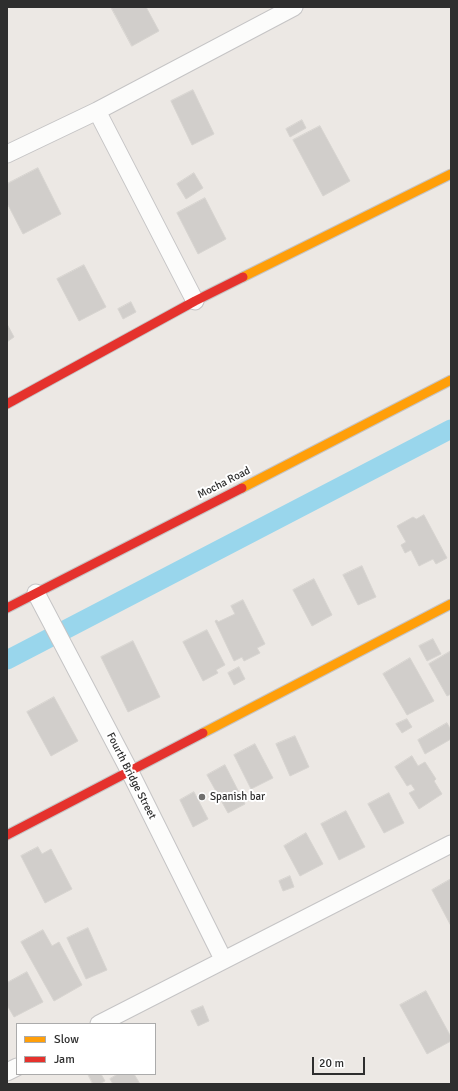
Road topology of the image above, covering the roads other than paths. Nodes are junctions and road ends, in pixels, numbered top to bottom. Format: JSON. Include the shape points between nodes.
{"nodes":[{"id":1,"x":294,"y":7,"type":"edge"},
{"id":2,"x":97,"y":111,"type":"junction"},
{"id":3,"x":7,"y":154,"type":"edge"},
{"id":4,"x":451,"y":174,"type":"edge"},
{"id":5,"x":195,"y":301,"type":"junction"},
{"id":6,"x":451,"y":380,"type":"edge"},
{"id":7,"x":7,"y":404,"type":"edge"},
{"id":8,"x":36,"y":593,"type":"junction"},
{"id":9,"x":451,"y":604,"type":"edge"},
{"id":10,"x":7,"y":608,"type":"edge"},
{"id":11,"x":129,"y":770,"type":"junction"},
{"id":12,"x":7,"y":835,"type":"edge"},
{"id":13,"x":451,"y":844,"type":"edge"},
{"id":14,"x":223,"y":959,"type":"junction"},
{"id":15,"x":101,"y":1023,"type":"edge"},
{"id":16,"x":16,"y":1067,"type":"edge"},
{"id":17,"x":7,"y":1072,"type":"edge"}],
"edges":[{"from":1,"to":2,"type":"street"},
{"from":2,"to":3,"type":"street"},
{"from":2,"to":5,"type":"street"},
{"from":4,"to":5,"type":"street"},
{"from":5,"to":7,"type":"street"},
{"from":6,"to":8,"type":"street","name":"Mocha Road"},
{"from":8,"to":10,"type":"street","name":"Mocha Road"},
{"from":8,"to":11,"type":"street","name":"Fourth Bridge Street"},
{"from":9,"to":11,"type":"street"},
{"from":11,"to":12,"type":"street"},
{"from":11,"to":14,"type":"street","name":"Fourth Bridge Street"},
{"from":13,"to":14,"type":"street"},
{"from":14,"to":15,"type":"street"},
{"from":16,"to":17,"type":"street"}]}
